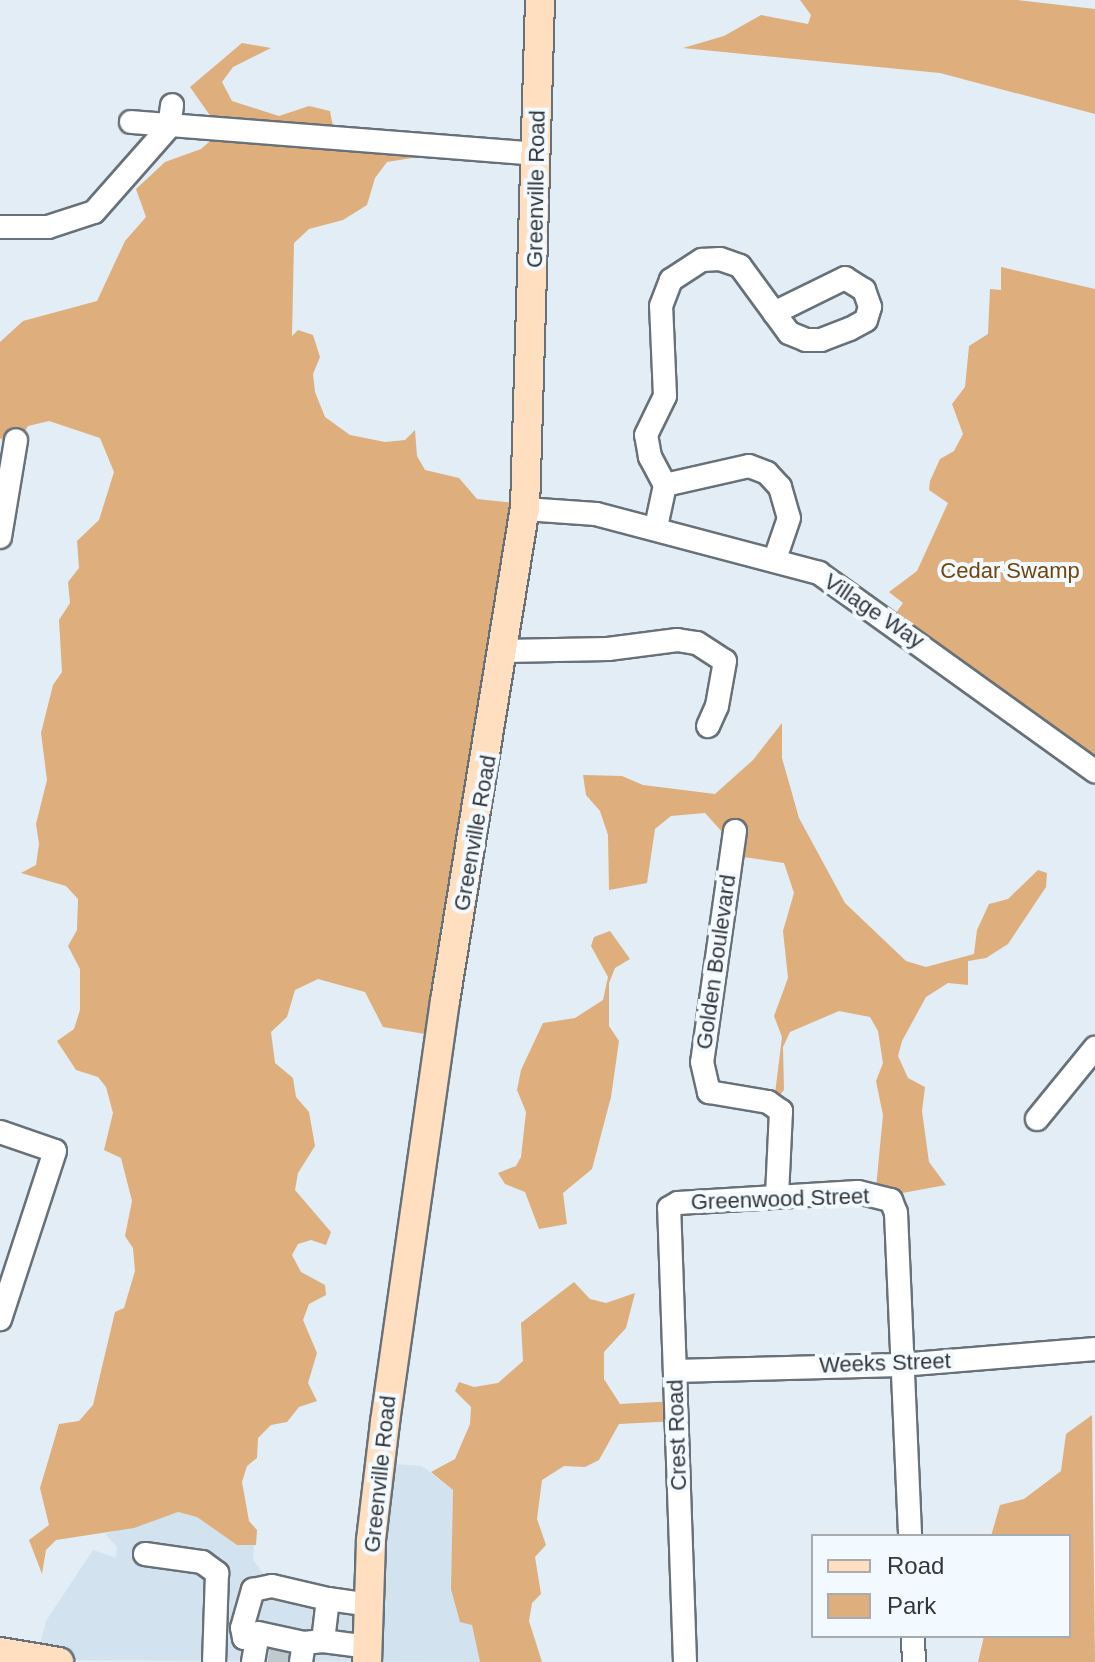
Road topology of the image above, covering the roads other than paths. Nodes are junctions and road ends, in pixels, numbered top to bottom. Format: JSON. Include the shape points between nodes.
{"nodes":[{"id":1,"x":540,"y":0,"type":"edge"},
{"id":2,"x":171,"y":116,"type":"junction"},
{"id":3,"x":131,"y":122,"type":"dead end"},
{"id":4,"x":537,"y":154,"type":"junction"},
{"id":5,"x":0,"y":227,"type":"edge"},
{"id":6,"x":774,"y":313,"type":"dead end"},
{"id":7,"x":16,"y":440,"type":"dead end"},
{"id":8,"x":665,"y":485,"type":"junction"},
{"id":9,"x":525,"y":509,"type":"junction"},
{"id":10,"x":656,"y":527,"type":"junction"},
{"id":11,"x":0,"y":537,"type":"edge"},
{"id":12,"x":775,"y":559,"type":"junction"},
{"id":13,"x":505,"y":651,"type":"junction"},
{"id":14,"x":708,"y":726,"type":"dead end"},
{"id":15,"x":1095,"y":771,"type":"edge"},
{"id":16,"x":735,"y":831,"type":"dead end"},
{"id":17,"x":1095,"y":1048,"type":"edge"},
{"id":18,"x":1037,"y":1119,"type":"dead end"},
{"id":19,"x":0,"y":1132,"type":"edge"},
{"id":20,"x":777,"y":1197,"type":"junction"},
{"id":21,"x":669,"y":1208,"type":"joint"},
{"id":22,"x":0,"y":1319,"type":"edge"},
{"id":23,"x":1095,"y":1349,"type":"edge"},
{"id":24,"x":900,"y":1365,"type":"junction"},
{"id":25,"x":675,"y":1371,"type":"junction"},
{"id":26,"x":910,"y":1534,"type":"edge"},
{"id":27,"x":145,"y":1554,"type":"dead end"},
{"id":28,"x":328,"y":1599,"type":"junction"},
{"id":29,"x":370,"y":1605,"type":"junction"},
{"id":30,"x":913,"y":1638,"type":"edge"},
{"id":31,"x":0,"y":1652,"type":"edge"},
{"id":32,"x":284,"y":1652,"type":"edge"},
{"id":33,"x":368,"y":1655,"type":"edge"},
{"id":34,"x":59,"y":1662,"type":"edge"},
{"id":35,"x":214,"y":1662,"type":"edge"},
{"id":36,"x":685,"y":1662,"type":"edge"},
{"id":37,"x":914,"y":1662,"type":"edge"}],
"edges":[{"from":1,"to":4,"type":"main road","name":"Greenville Road"},
{"from":2,"to":3,"type":"street"},
{"from":2,"to":4,"type":"street"},
{"from":2,"to":5,"type":"street","via":[[94,212],[48,227]]},
{"from":4,"to":9,"type":"main road","name":"Greenville Road"},
{"from":6,"to":8,"type":"street","via":[[740,266],[720,259],[684,267],[671,280],[661,306],[665,396],[646,435],[650,457]]},
{"from":7,"to":11,"type":"street"},
{"from":8,"to":10,"type":"street"},
{"from":8,"to":12,"type":"street","via":[[749,466],[767,473],[780,487],[789,518]]},
{"from":9,"to":10,"type":"street","name":"Village Way","via":[[596,514]]},
{"from":9,"to":13,"type":"main road","name":"Greenville Road"},
{"from":10,"to":12,"type":"street","name":"Village Way"},
{"from":12,"to":15,"type":"street","name":"Village Way","via":[[819,573],[856,595]]},
{"from":13,"to":14,"type":"street","via":[[697,643],[725,661]]},
{"from":13,"to":29,"type":"main road","name":"Greenville Road","via":[[445,1001],[385,1422],[371,1540]]},
{"from":16,"to":20,"type":"street","name":"Golden Boulevard","via":[[702,1062],[709,1092],[768,1102],[781,1111]]},
{"from":17,"to":18,"type":"street"},
{"from":19,"to":22,"type":"street","via":[[55,1151]]},
{"from":20,"to":21,"type":"street","name":"Greenwood Street","via":[[678,1203]]},
{"from":20,"to":24,"type":"street","name":"Greenwood Street","via":[[858,1192],[891,1200],[896,1213]]},
{"from":21,"to":25,"type":"street","name":"Crest Road"},
{"from":23,"to":24,"type":"street","name":"Weeks Street"},
{"from":24,"to":25,"type":"street","name":"Weeks Street"},
{"from":24,"to":26,"type":"street"},
{"from":25,"to":36,"type":"street","name":"Crest Road"},
{"from":27,"to":35,"type":"street","via":[[202,1562],[217,1573]]},
{"from":28,"to":29,"type":"street"},
{"from":28,"to":32,"type":"street"},
{"from":28,"to":32,"type":"street","via":[[272,1586],[253,1590],[244,1638]]},
{"from":29,"to":33,"type":"main road","name":"Greenville Road"},
{"from":30,"to":37,"type":"street"},
{"from":31,"to":34,"type":"main road"},
{"from":32,"to":33,"type":"street"}]}
